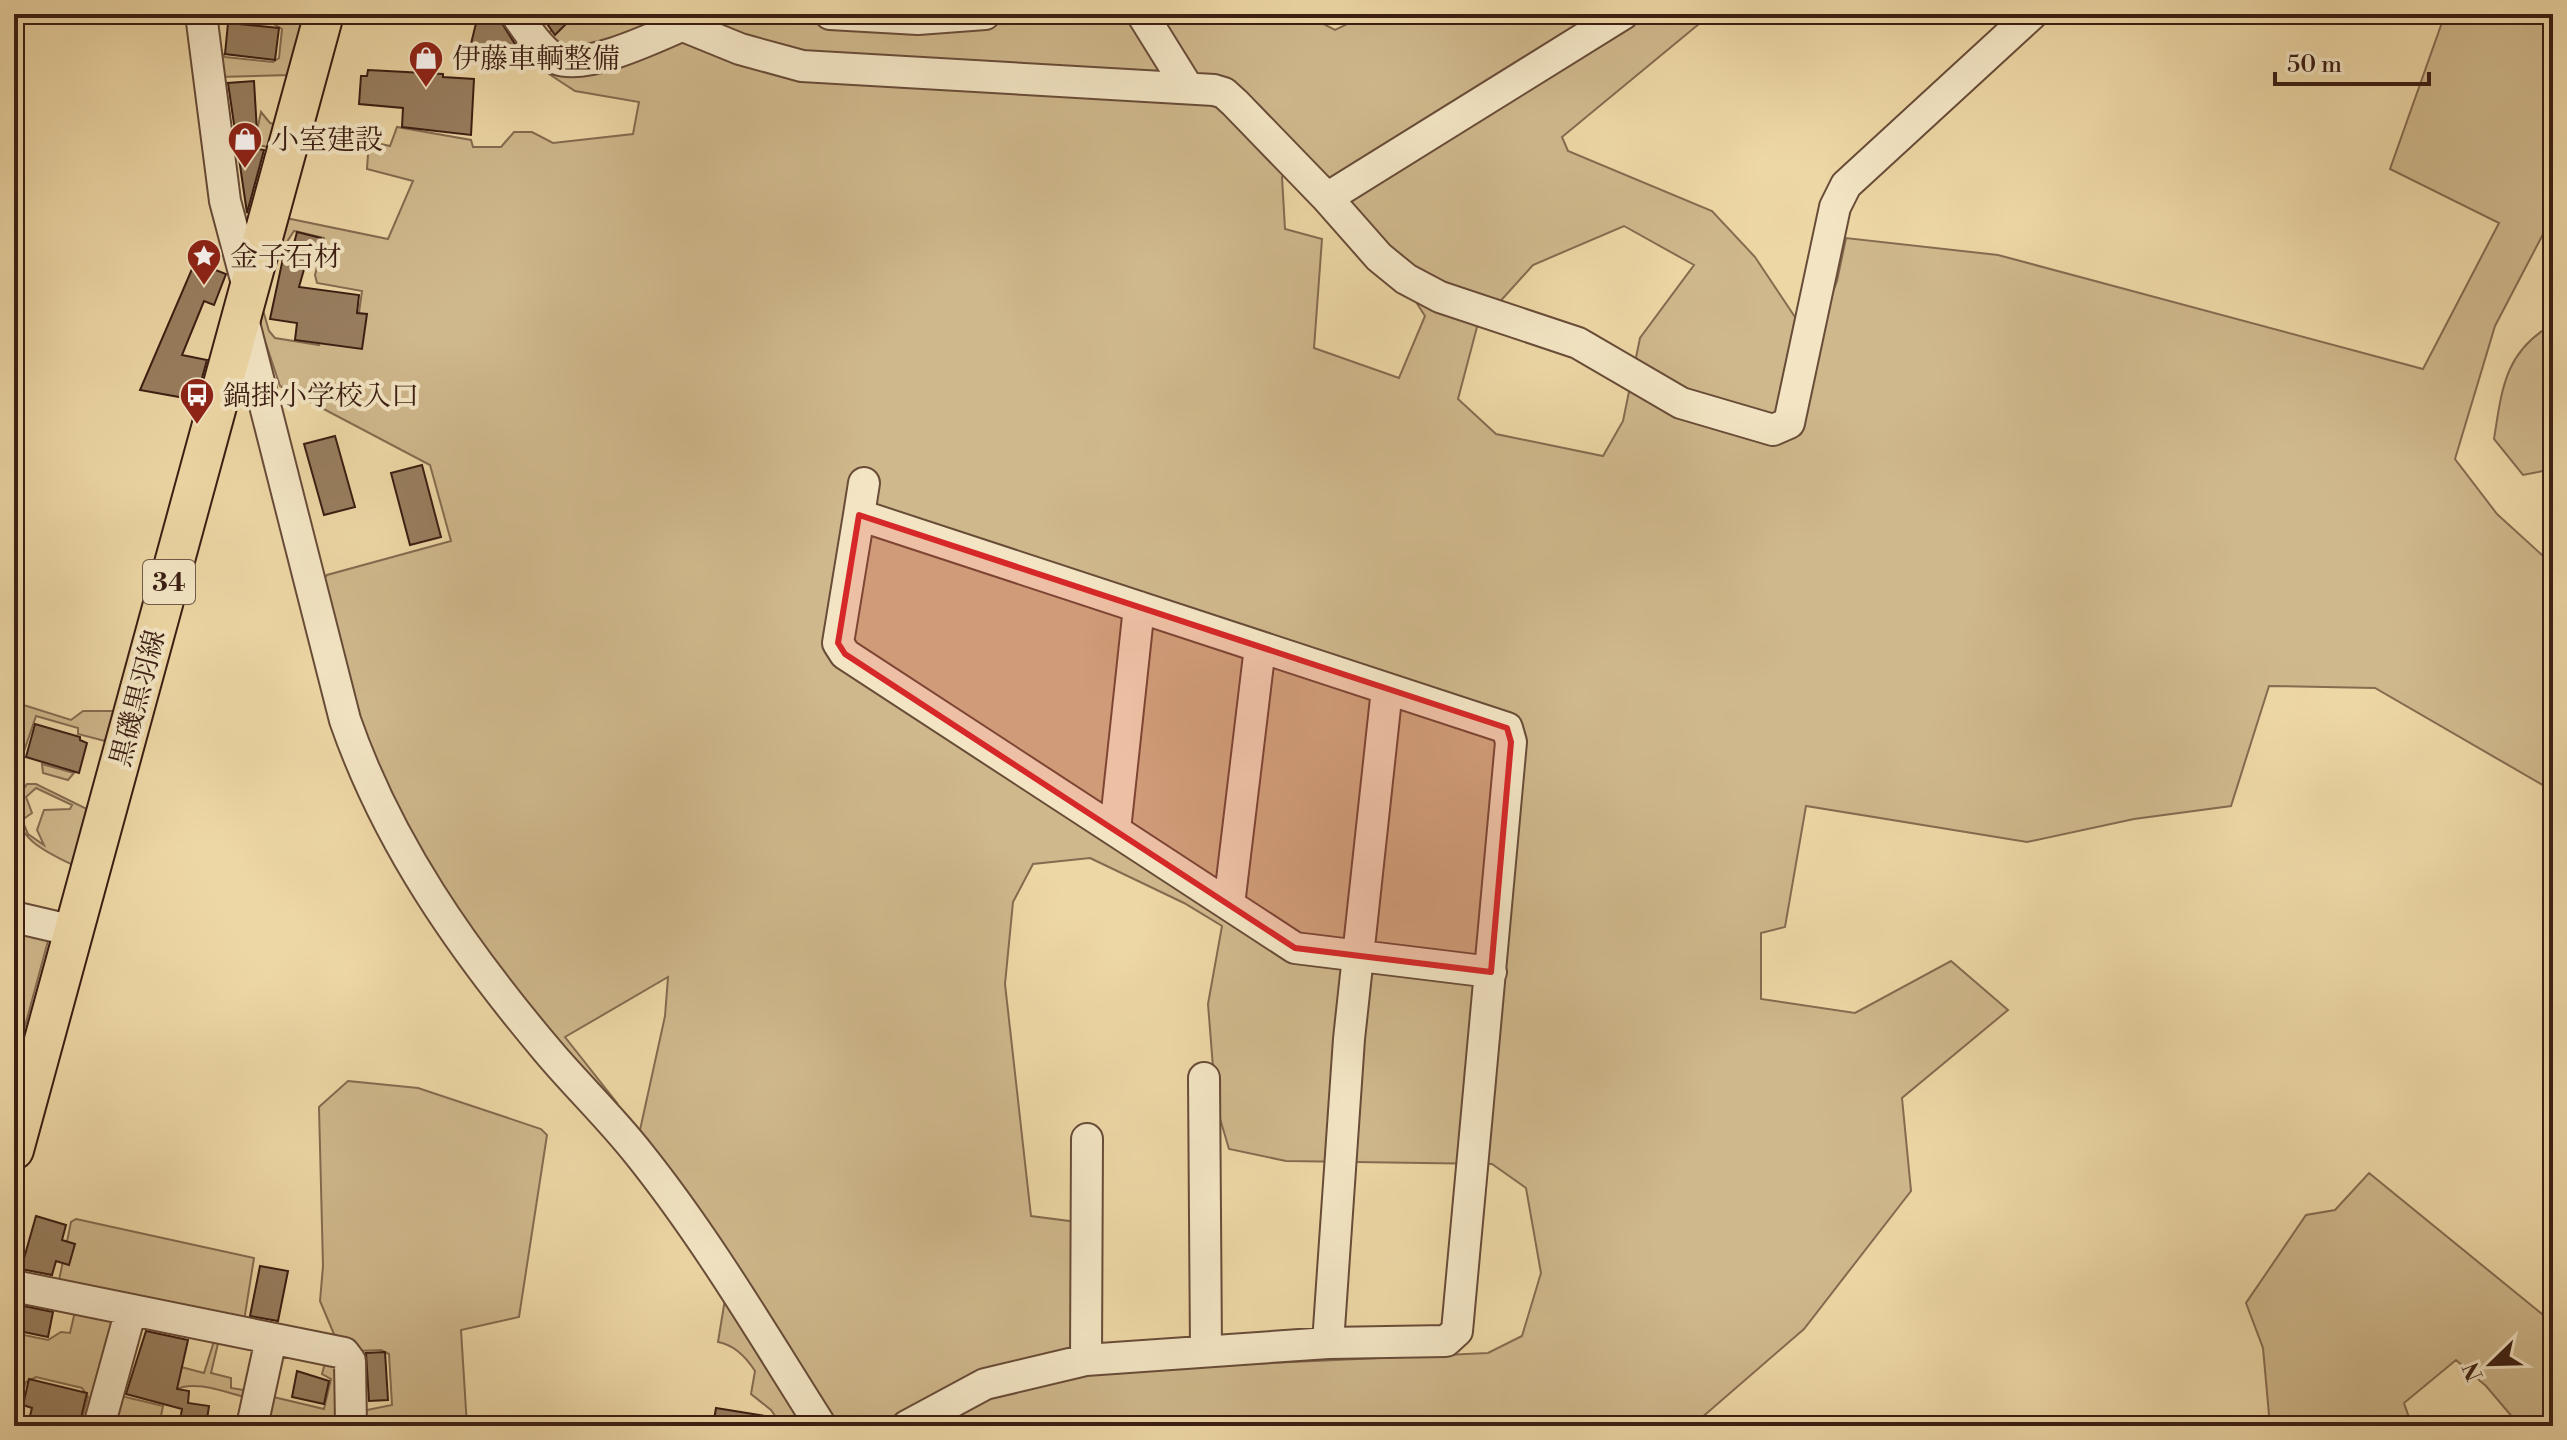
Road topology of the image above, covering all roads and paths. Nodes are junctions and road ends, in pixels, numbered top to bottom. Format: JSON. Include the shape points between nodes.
{"nodes":[{"id":1,"x":201,"y":14,"type":"edge"},
{"id":2,"x":324,"y":14,"type":"edge"},
{"id":3,"x":516,"y":14,"type":"edge"},
{"id":4,"x":709,"y":14,"type":"edge"},
{"id":5,"x":830,"y":14,"type":"edge"},
{"id":6,"x":985,"y":14,"type":"edge"},
{"id":7,"x":1142,"y":14,"type":"edge"},
{"id":8,"x":1623,"y":14,"type":"edge"},
{"id":9,"x":2032,"y":14,"type":"edge"},
{"id":10,"x":681,"y":25,"type":"junction"},
{"id":11,"x":1188,"y":88,"type":"junction"},
{"id":12,"x":1327,"y":198,"type":"junction"},
{"id":13,"x":247,"y":308,"type":"junction"},
{"id":14,"x":864,"y":483,"type":"dead end"},
{"id":15,"x":859,"y":515,"type":"junction"},
{"id":16,"x":1139,"y":607,"type":"junction"},
{"id":17,"x":1260,"y":647,"type":"junction"},
{"id":18,"x":1387,"y":689,"type":"junction"},
{"id":19,"x":1115,"y":830,"type":"junction"},
{"id":20,"x":1229,"y":905,"type":"junction"},
{"id":21,"x":14,"y":917,"type":"edge"},
{"id":22,"x":74,"y":931,"type":"junction"},
{"id":23,"x":1359,"y":957,"type":"junction"},
{"id":24,"x":1491,"y":972,"type":"junction"},
{"id":25,"x":1204,"y":1078,"type":"dead end"},
{"id":26,"x":1087,"y":1139,"type":"dead end"},
{"id":27,"x":14,"y":1150,"type":"edge"},
{"id":28,"x":14,"y":1286,"type":"edge"},
{"id":29,"x":131,"y":1310,"type":"junction"},
{"id":30,"x":271,"y":1339,"type":"junction"},
{"id":31,"x":1328,"y":1343,"type":"junction"},
{"id":32,"x":1206,"y":1351,"type":"junction"},
{"id":33,"x":1086,"y":1360,"type":"junction"},
{"id":34,"x":99,"y":1426,"type":"edge"},
{"id":35,"x":252,"y":1426,"type":"edge"},
{"id":36,"x":351,"y":1426,"type":"edge"},
{"id":37,"x":821,"y":1426,"type":"edge"},
{"id":38,"x":907,"y":1426,"type":"edge"}],
"edges":[{"from":1,"to":13,"type":"street","via":[[225,201]]},
{"from":2,"to":13,"type":"main road","name":"黒磯黒羽線","number":"34"},
{"from":3,"to":10,"type":"street","via":[[555,59],[574,62]]},
{"from":4,"to":10,"type":"street"},
{"from":5,"to":6,"type":"street","via":[[918,19]]},
{"from":7,"to":11,"type":"street"},
{"from":8,"to":12,"type":"street"},
{"from":9,"to":12,"type":"street","via":[[1846,185],[1835,207],[1789,423],[1773,430],[1681,403],[1578,343],[1440,297],[1379,257]]},
{"from":10,"to":11,"type":"street","via":[[802,66]]},
{"from":11,"to":12,"type":"street","via":[[1224,93]]},
{"from":13,"to":22,"type":"main road","name":"黒磯黒羽線","number":"34"},
{"from":13,"to":37,"type":"street","via":[[345,720],[393,836],[482,971],[669,1192]]},
{"from":14,"to":15,"type":"street"},
{"from":15,"to":16,"type":"street"},
{"from":15,"to":19,"type":"street","via":[[838,643],[845,654]]},
{"from":16,"to":17,"type":"street"},
{"from":16,"to":19,"type":"street"},
{"from":17,"to":18,"type":"street"},
{"from":17,"to":20,"type":"street"},
{"from":18,"to":23,"type":"street"},
{"from":18,"to":24,"type":"street","via":[[1507,728],[1511,742]]},
{"from":19,"to":20,"type":"street"},
{"from":20,"to":23,"type":"street","via":[[1295,948]]},
{"from":21,"to":22,"type":"street"},
{"from":22,"to":27,"type":"main road","name":"黒磯黒羽線","number":"34"},
{"from":23,"to":24,"type":"street"},
{"from":23,"to":31,"type":"street"},
{"from":24,"to":31,"type":"street","via":[[1457,1331],[1446,1341]]},
{"from":25,"to":32,"type":"street"},
{"from":26,"to":33,"type":"street"},
{"from":28,"to":29,"type":"street"},
{"from":29,"to":30,"type":"street"},
{"from":29,"to":34,"type":"street"},
{"from":30,"to":35,"type":"street"},
{"from":30,"to":36,"type":"street","via":[[344,1353],[350,1361]]},
{"from":31,"to":32,"type":"street"},
{"from":32,"to":33,"type":"street"},
{"from":33,"to":38,"type":"street","via":[[985,1384]]}]}
